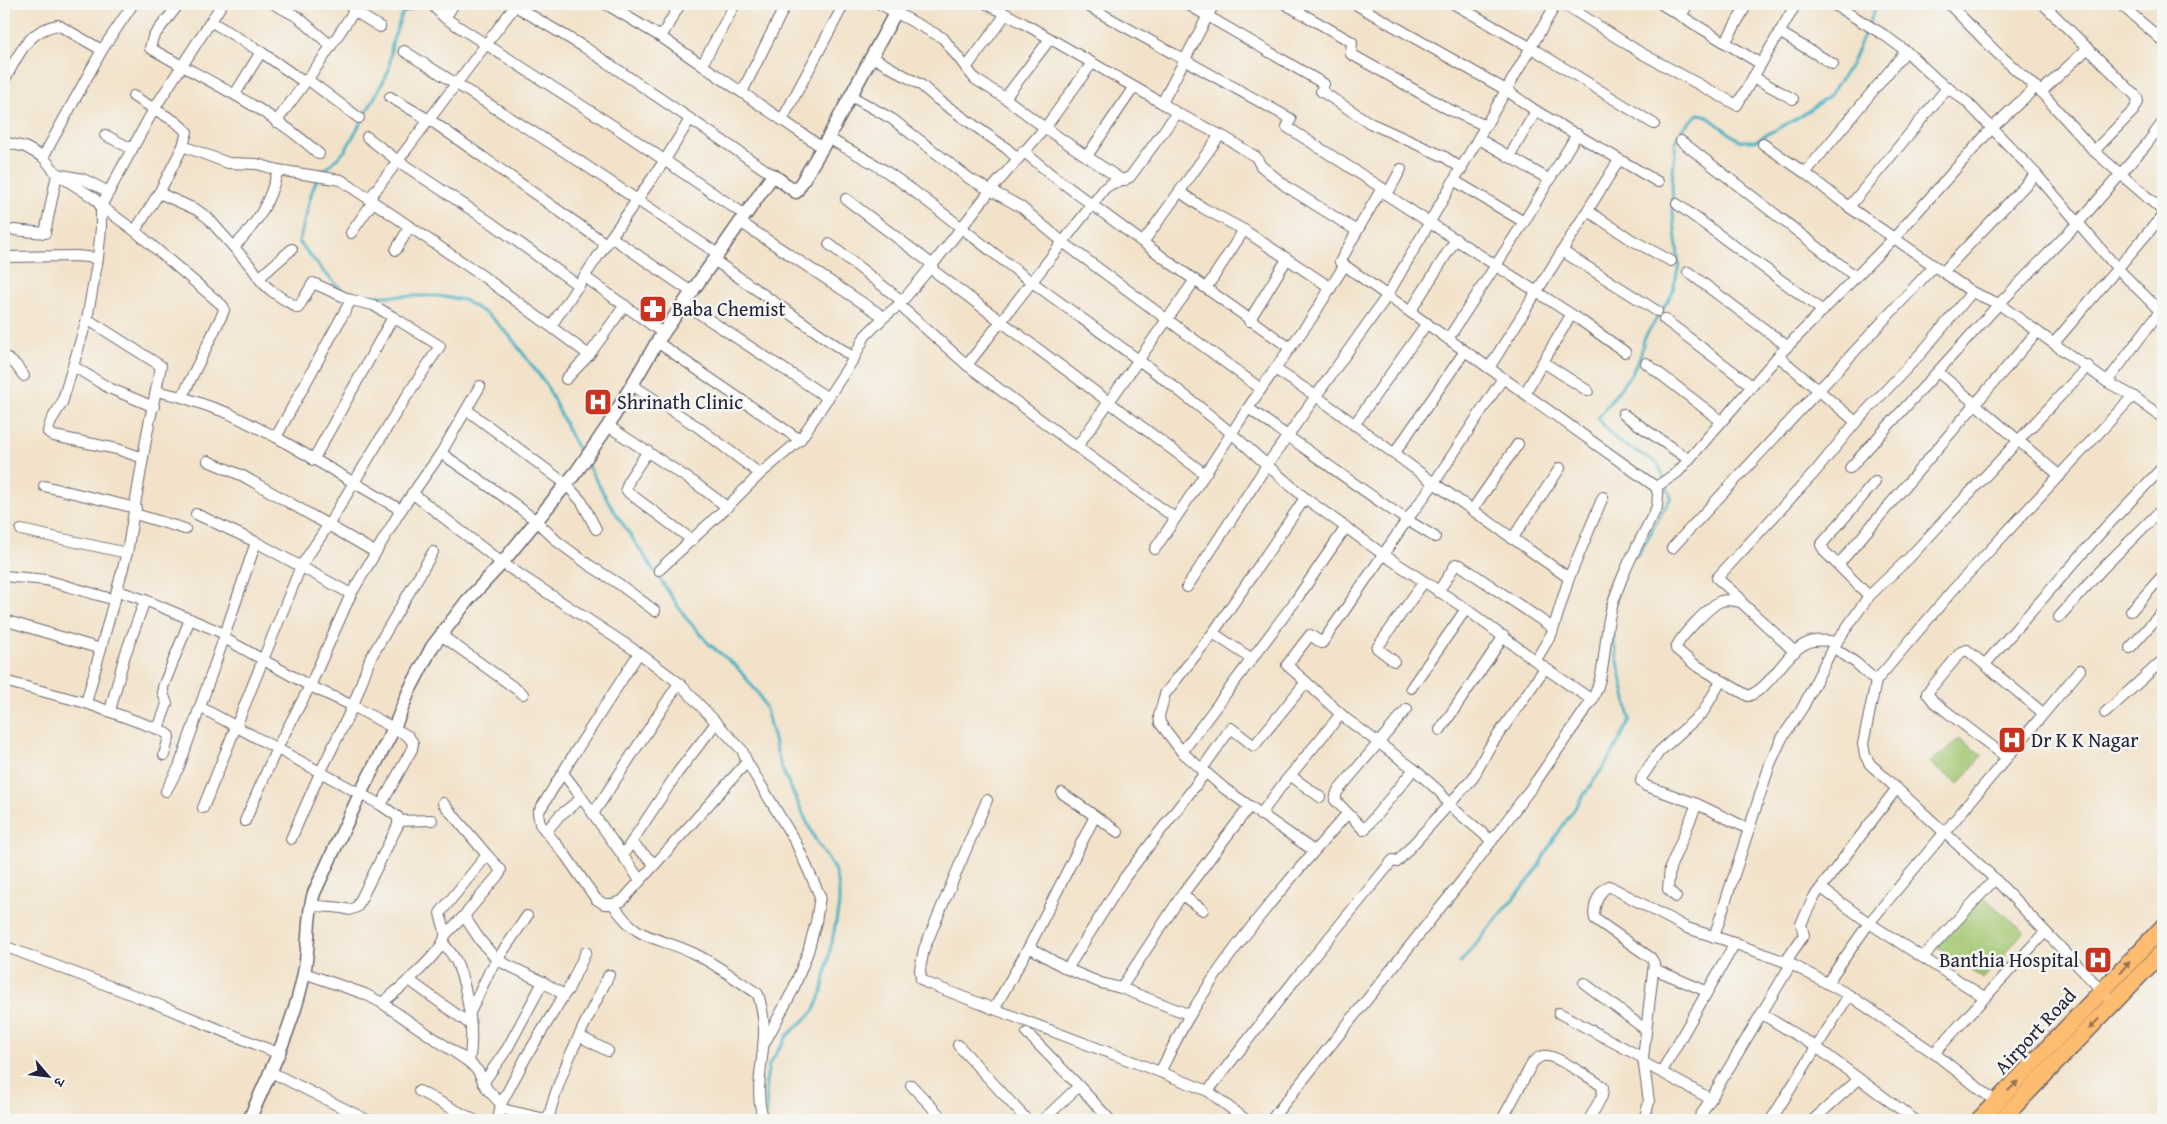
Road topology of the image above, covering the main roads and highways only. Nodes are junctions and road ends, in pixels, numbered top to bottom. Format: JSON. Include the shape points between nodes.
{"nodes":[{"id":1,"x":2163,"y":927,"type":"edge"},
{"id":2,"x":2163,"y":951,"type":"edge"},
{"id":3,"x":2108,"y":997,"type":"junction"},
{"id":4,"x":1979,"y":1120,"type":"edge"},
{"id":5,"x":2001,"y":1120,"type":"edge"}],
"edges":[{"from":3,"to":1,"type":"main road","name":"Airport Road","one_way":true},
{"from":2,"to":3,"type":"main road","name":"Airport Road"},
{"from":4,"to":3,"type":"main road","name":"Airport Road","one_way":true},
{"from":3,"to":5,"type":"main road","name":"Airport Road","one_way":true}]}
